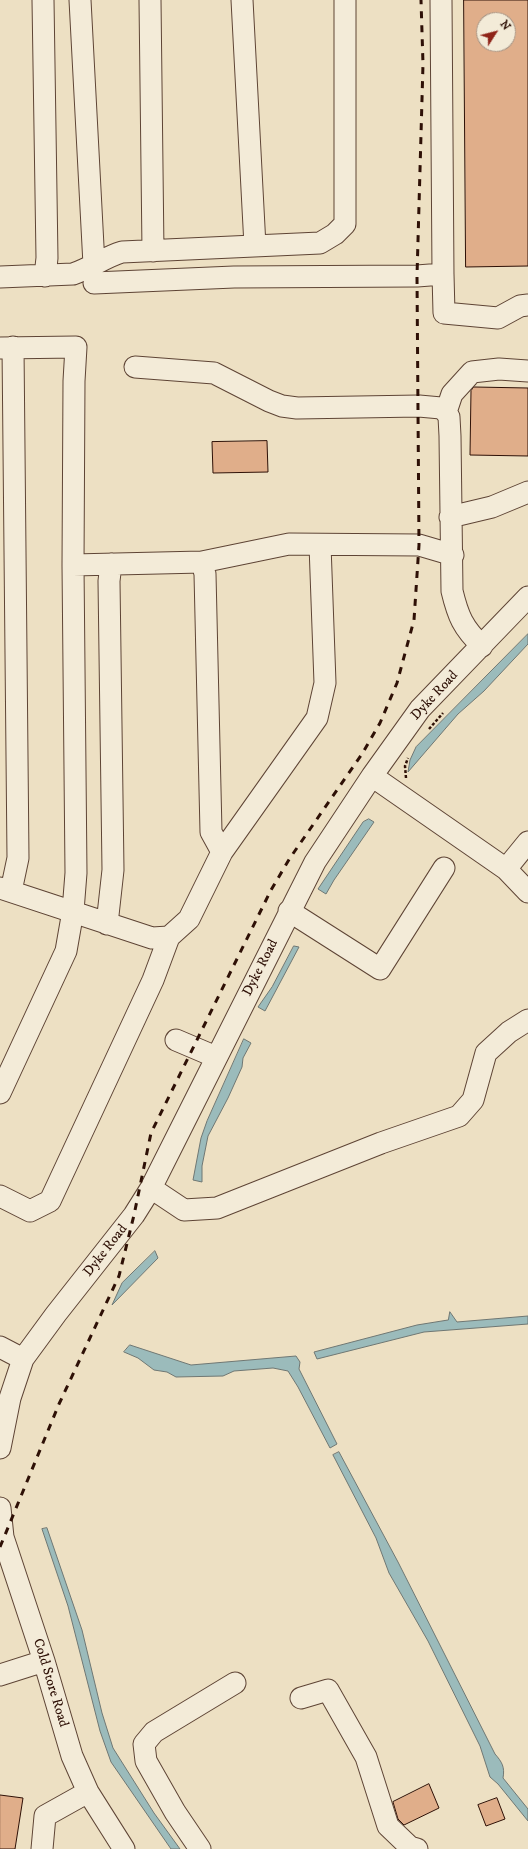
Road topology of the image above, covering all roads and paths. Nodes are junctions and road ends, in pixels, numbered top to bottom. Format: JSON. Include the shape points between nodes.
{"nodes":[{"id":1,"x":43,"y":0,"type":"edge"},
{"id":2,"x":80,"y":0,"type":"edge"},
{"id":3,"x":150,"y":0,"type":"edge"},
{"id":4,"x":242,"y":0,"type":"edge"},
{"id":5,"x":345,"y":0,"type":"edge"},
{"id":6,"x":441,"y":0,"type":"edge"},
{"id":7,"x":255,"y":246,"type":"junction"},
{"id":8,"x":153,"y":251,"type":"junction"},
{"id":9,"x":94,"y":274,"type":"junction"},
{"id":10,"x":443,"y":274,"type":"junction"},
{"id":11,"x":45,"y":276,"type":"junction"},
{"id":12,"x":0,"y":277,"type":"edge"},
{"id":13,"x":528,"y":305,"type":"edge"},
{"id":14,"x":7,"y":348,"type":"edge"},
{"id":15,"x":135,"y":367,"type":"dead end"},
{"id":16,"x":528,"y":371,"type":"edge"},
{"id":17,"x":446,"y":412,"type":"junction"},
{"id":18,"x":528,"y":492,"type":"edge"},
{"id":19,"x":450,"y":517,"type":"junction"},
{"id":20,"x":320,"y":544,"type":"junction"},
{"id":21,"x":453,"y":554,"type":"junction"},
{"id":22,"x":202,"y":562,"type":"junction"},
{"id":23,"x":111,"y":564,"type":"junction"},
{"id":24,"x":72,"y":565,"type":"junction"},
{"id":25,"x":528,"y":597,"type":"edge"},
{"id":26,"x":482,"y":646,"type":"junction"},
{"id":27,"x":447,"y":708,"type":"dead end"},
{"id":28,"x":428,"y":730,"type":"dead end"},
{"id":29,"x":410,"y":752,"type":"dead end"},
{"id":30,"x":372,"y":776,"type":"junction"},
{"id":31,"x":402,"y":799,"type":"junction"},
{"id":32,"x":528,"y":842,"type":"edge"},
{"id":33,"x":222,"y":852,"type":"junction"},
{"id":34,"x":444,"y":868,"type":"dead end"},
{"id":35,"x":506,"y":870,"type":"junction"},
{"id":36,"x":6,"y":889,"type":"edge"},
{"id":37,"x":528,"y":892,"type":"edge"},
{"id":38,"x":289,"y":911,"type":"junction"},
{"id":39,"x":73,"y":912,"type":"junction"},
{"id":40,"x":107,"y":924,"type":"junction"},
{"id":41,"x":169,"y":937,"type":"junction"},
{"id":42,"x":528,"y":1020,"type":"edge"},
{"id":43,"x":176,"y":1040,"type":"dead end"},
{"id":44,"x":216,"y":1057,"type":"junction"},
{"id":45,"x":0,"y":1093,"type":"edge"},
{"id":46,"x":151,"y":1188,"type":"junction"},
{"id":47,"x":0,"y":1196,"type":"edge"},
{"id":48,"x":0,"y":1347,"type":"edge"},
{"id":49,"x":23,"y":1359,"type":"junction"},
{"id":50,"x":0,"y":1448,"type":"edge"},
{"id":51,"x":0,"y":1508,"type":"edge"},
{"id":52,"x":44,"y":1661,"type":"junction"},
{"id":53,"x":0,"y":1675,"type":"edge"},
{"id":54,"x":235,"y":1683,"type":"dead end"},
{"id":55,"x":301,"y":1698,"type":"dead end"},
{"id":56,"x":88,"y":1792,"type":"junction"},
{"id":57,"x":42,"y":1849,"type":"edge"},
{"id":58,"x":124,"y":1849,"type":"edge"},
{"id":59,"x":200,"y":1849,"type":"edge"},
{"id":60,"x":417,"y":1849,"type":"edge"}],
"edges":[{"from":1,"to":11,"type":"street","via":[[47,258]]},
{"from":2,"to":9,"type":"street"},
{"from":3,"to":8,"type":"street"},
{"from":4,"to":7,"type":"street"},
{"from":5,"to":7,"type":"street","via":[[345,224],[320,243]]},
{"from":6,"to":10,"type":"street"},
{"from":7,"to":8,"type":"street"},
{"from":8,"to":9,"type":"street","via":[[122,252],[109,256]]},
{"from":9,"to":10,"type":"street","via":[[234,277]]},
{"from":9,"to":11,"type":"street"},
{"from":10,"to":13,"type":"street","via":[[444,313],[498,318],[520,306]]},
{"from":11,"to":12,"type":"street"},
{"from":14,"to":24,"type":"street","via":[[76,347]]},
{"from":14,"to":36,"type":"street","via":[[18,858]]},
{"from":15,"to":17,"type":"street","via":[[214,373],[282,406],[419,406],[441,408]]},
{"from":16,"to":17,"type":"street","via":[[499,369],[472,372],[452,394]]},
{"from":17,"to":19,"type":"street","via":[[449,417],[450,436]]},
{"from":18,"to":19,"type":"street","via":[[492,507]]},
{"from":19,"to":21,"type":"street"},
{"from":20,"to":21,"type":"street","via":[[419,544]]},
{"from":20,"to":22,"type":"street","via":[[289,544]]},
{"from":20,"to":33,"type":"street","via":[[325,683],[316,718]]},
{"from":21,"to":26,"type":"street","via":[[452,591],[458,615],[467,632]]},
{"from":22,"to":23,"type":"street"},
{"from":22,"to":33,"type":"street","via":[[205,574],[211,832]]},
{"from":23,"to":24,"type":"street"},
{"from":23,"to":40,"type":"street","via":[[109,580],[113,870]]},
{"from":24,"to":39,"type":"street","via":[[76,873]]},
{"from":25,"to":26,"type":"street","name":"Dyke Road"},
{"from":26,"to":30,"type":"street","name":"Dyke Road","via":[[420,709]]},
{"from":27,"to":28,"type":"path"},
{"from":29,"to":31,"type":"path","via":[[405,766],[407,782],[411,786]]},
{"from":30,"to":31,"type":"street"},
{"from":30,"to":38,"type":"street","name":"Dyke Road","via":[[315,862]]},
{"from":31,"to":35,"type":"street"},
{"from":32,"to":35,"type":"street"},
{"from":33,"to":41,"type":"street","via":[[189,919]]},
{"from":34,"to":38,"type":"street","via":[[380,969]]},
{"from":35,"to":37,"type":"street"},
{"from":36,"to":39,"type":"street"},
{"from":38,"to":44,"type":"street","name":"Dyke Road"},
{"from":39,"to":40,"type":"street"},
{"from":39,"to":45,"type":"street","via":[[66,951]]},
{"from":40,"to":41,"type":"street","via":[[152,938]]},
{"from":41,"to":47,"type":"street","via":[[153,980],[50,1201],[30,1211]]},
{"from":42,"to":46,"type":"street","via":[[509,1032],[486,1053],[473,1100],[459,1116],[381,1143],[217,1208],[184,1210]]},
{"from":43,"to":44,"type":"street"},
{"from":44,"to":46,"type":"street","name":"Dyke Road"},
{"from":46,"to":49,"type":"street","name":"Dyke Road","via":[[134,1215]]},
{"from":48,"to":49,"type":"street"},
{"from":49,"to":50,"type":"street","via":[[10,1398]]},
{"from":51,"to":52,"type":"street","name":"Cold Store Road","via":[[3,1537]]},
{"from":52,"to":53,"type":"street"},
{"from":52,"to":56,"type":"street","name":"Cold Store Road","via":[[72,1756]]},
{"from":54,"to":59,"type":"street","via":[[154,1732],[144,1744],[146,1761]]},
{"from":55,"to":60,"type":"street","via":[[328,1690],[366,1757],[388,1826],[410,1847]]},
{"from":56,"to":57,"type":"street","via":[[45,1816]]},
{"from":56,"to":58,"type":"street","name":"Cold Store Road"}]}
